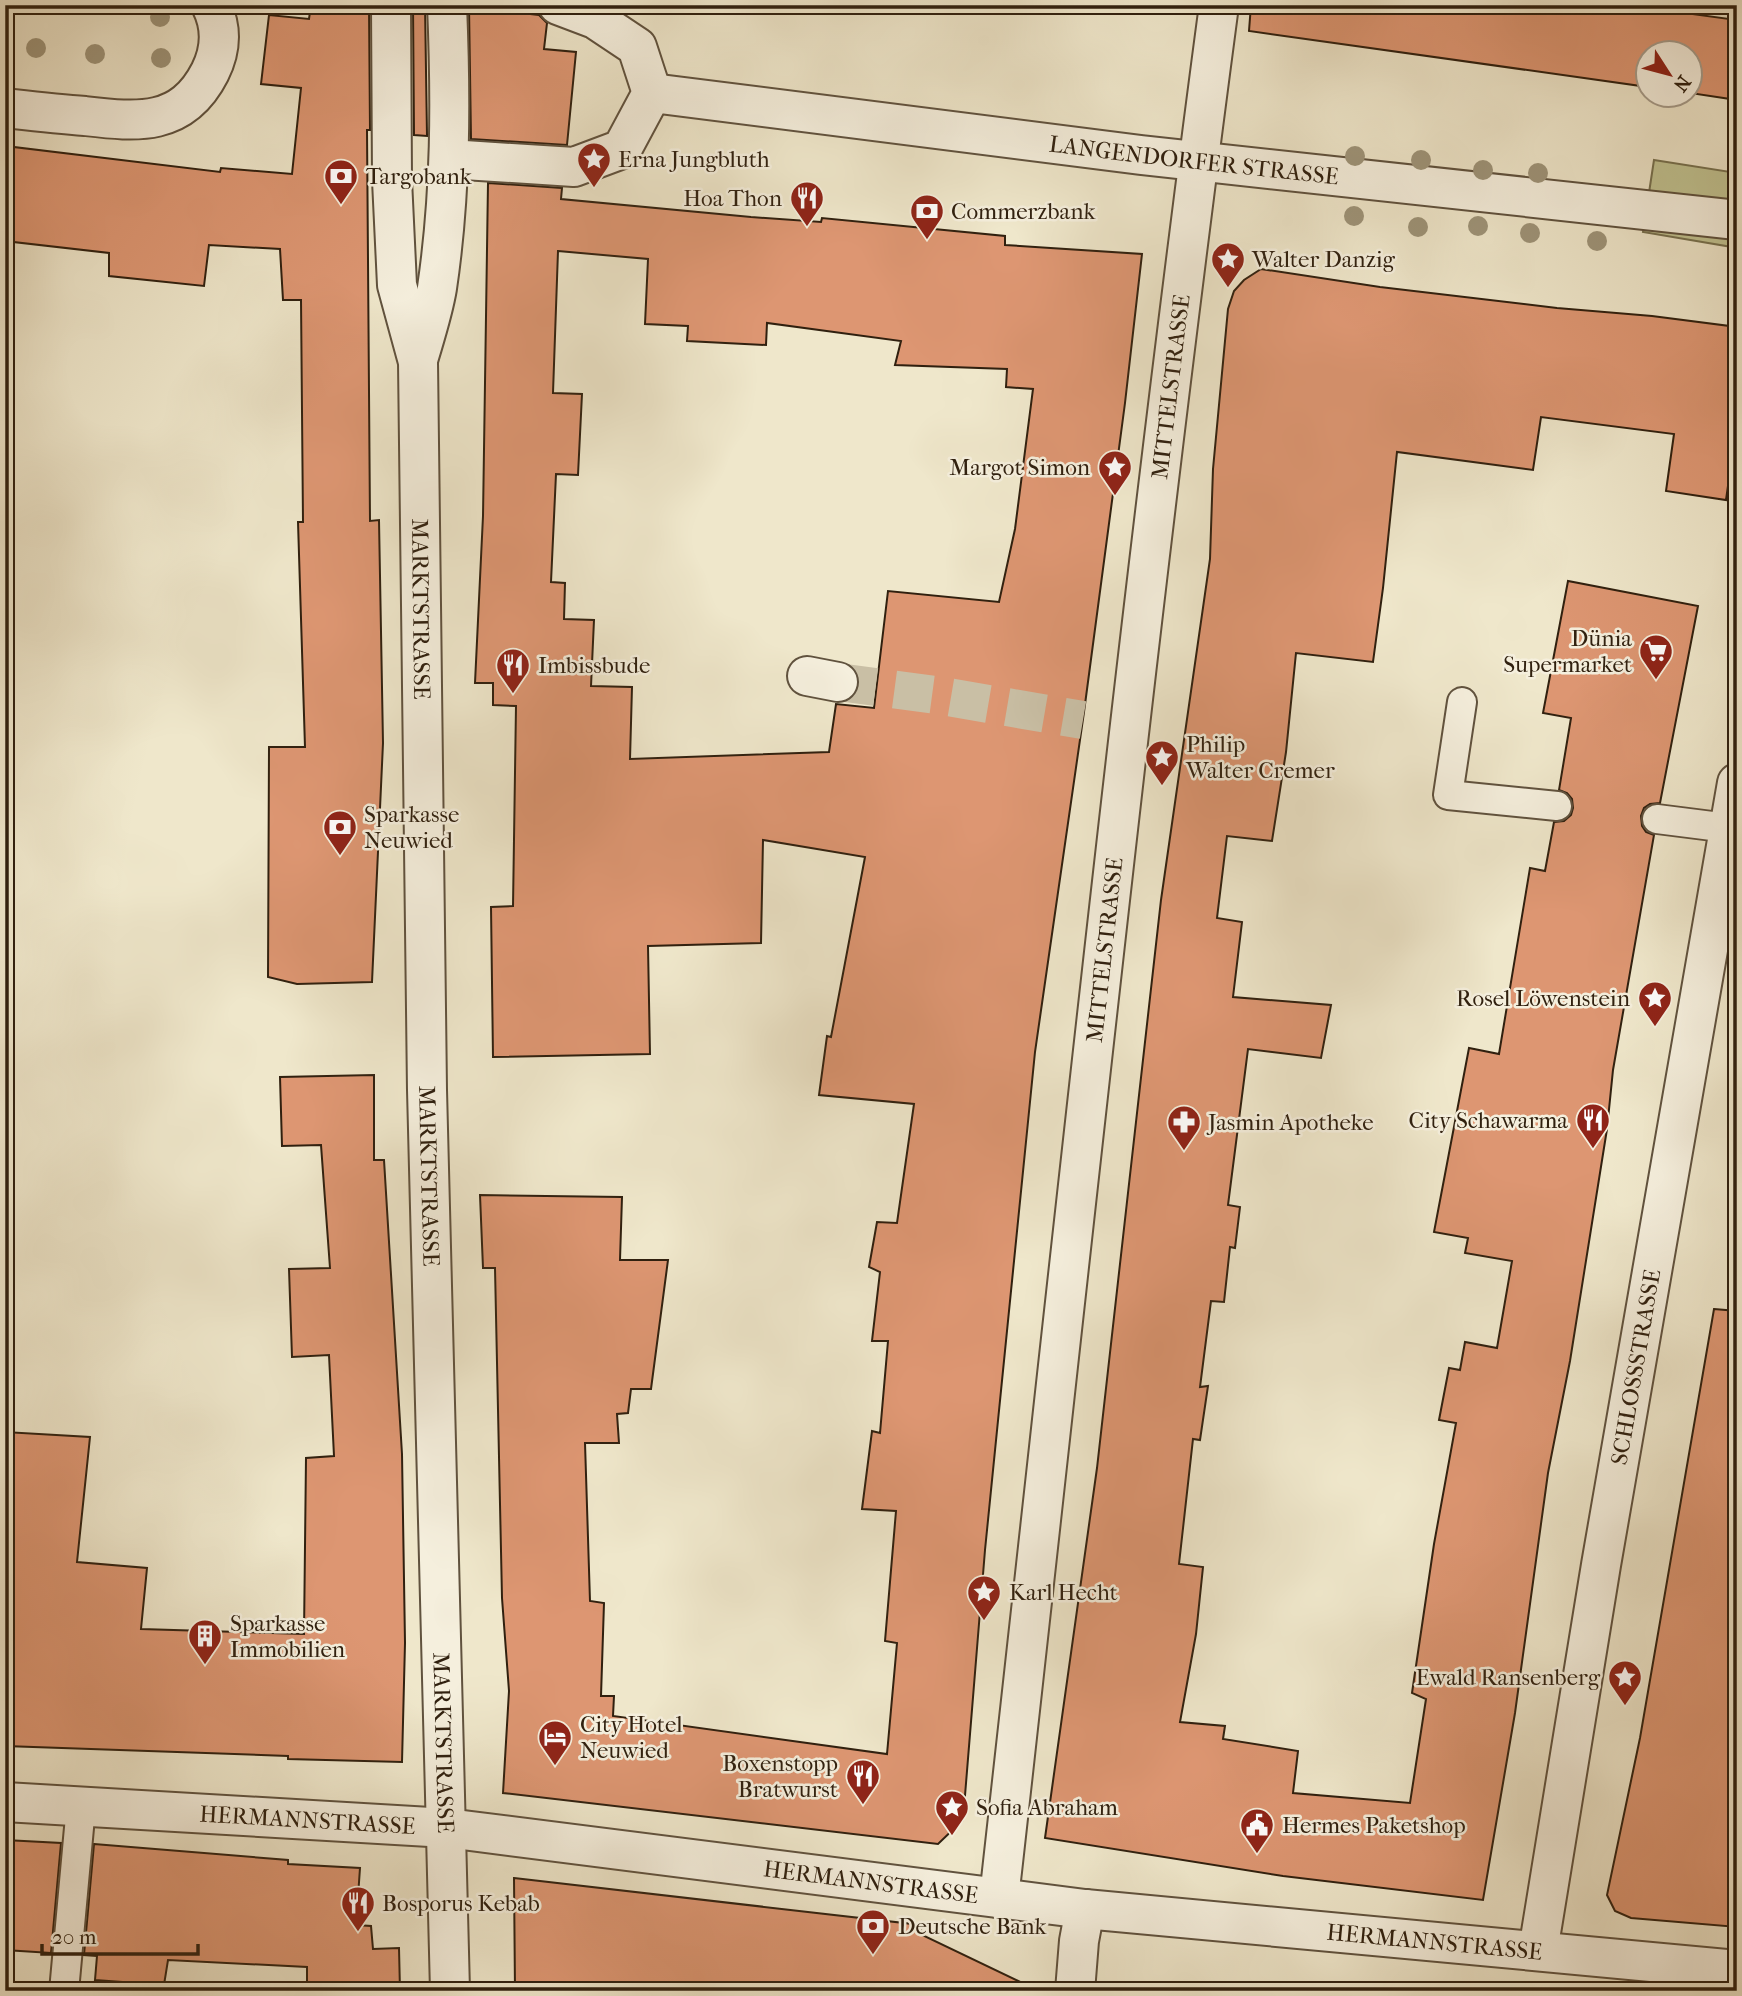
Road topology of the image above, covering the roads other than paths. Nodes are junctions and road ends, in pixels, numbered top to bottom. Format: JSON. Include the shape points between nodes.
{"nodes":[{"id":1,"x":211,"y":5,"type":"edge"},
{"id":2,"x":391,"y":5,"type":"edge"},
{"id":3,"x":447,"y":5,"type":"edge"},
{"id":4,"x":558,"y":5,"type":"edge"},
{"id":5,"x":1219,"y":5,"type":"edge"},
{"id":6,"x":652,"y":93,"type":"junction"},
{"id":7,"x":5,"y":108,"type":"edge"},
{"id":8,"x":464,"y":160,"type":"dead end"},
{"id":9,"x":1198,"y":161,"type":"junction"},
{"id":10,"x":1737,"y":220,"type":"edge"},
{"id":11,"x":418,"y":362,"type":"junction"},
{"id":12,"x":1462,"y":702,"type":"dead end"},
{"id":13,"x":1737,"y":783,"type":"edge"},
{"id":14,"x":1557,"y":806,"type":"dead end"},
{"id":15,"x":1657,"y":819,"type":"dead end"},
{"id":16,"x":1728,"y":828,"type":"junction"},
{"id":17,"x":5,"y":1802,"type":"edge"},
{"id":18,"x":81,"y":1806,"type":"junction"},
{"id":19,"x":447,"y":1828,"type":"junction"},
{"id":20,"x":999,"y":1898,"type":"junction"},
{"id":21,"x":1085,"y":1909,"type":"junction"},
{"id":22,"x":1538,"y":1951,"type":"junction"},
{"id":23,"x":1737,"y":1970,"type":"edge"},
{"id":24,"x":64,"y":1991,"type":"edge"},
{"id":25,"x":450,"y":1991,"type":"edge"},
{"id":26,"x":1075,"y":1991,"type":"edge"}],
"edges":[{"from":1,"to":7,"type":"street","via":[[219,31],[214,64],[191,99],[166,115],[139,121]]},
{"from":2,"to":11,"type":"street","name":"MARKTSTRASSE","via":[[397,285]]},
{"from":3,"to":11,"type":"street","name":"MARKTSTRASSE","via":[[449,186],[437,290]]},
{"from":4,"to":6,"type":"street","via":[[594,19],[637,47]]},
{"from":5,"to":9,"type":"street","name":"MITTELSTRASSE"},
{"from":6,"to":8,"type":"street","via":[[622,149],[574,167]]},
{"from":6,"to":9,"type":"street","name":"LANGENDORFER STRASSE"},
{"from":9,"to":10,"type":"street","name":"LANGENDORFER STRASSE"},
{"from":9,"to":20,"type":"street","name":"MITTELSTRASSE"},
{"from":11,"to":19,"type":"street","name":"MARKTSTRASSE","via":[[427,1090]]},
{"from":12,"to":14,"type":"lane","via":[[1448,795]]},
{"from":13,"to":16,"type":"street","name":"SCHLOSSSTRASSE"},
{"from":15,"to":16,"type":"lane"},
{"from":16,"to":22,"type":"street","name":"SCHLOSSSTRASSE"},
{"from":17,"to":18,"type":"street","name":"HERMANNSTRASSE"},
{"from":18,"to":19,"type":"street","name":"HERMANNSTRASSE"},
{"from":18,"to":24,"type":"lane"},
{"from":19,"to":20,"type":"street","name":"HERMANNSTRASSE"},
{"from":19,"to":25,"type":"street","name":"MARKTSTRASSE"},
{"from":20,"to":21,"type":"street","name":"HERMANNSTRASSE"},
{"from":21,"to":22,"type":"street","name":"HERMANNSTRASSE"},
{"from":21,"to":26,"type":"street"},
{"from":22,"to":23,"type":"street","name":"HERMANNSTRASSE"}]}
